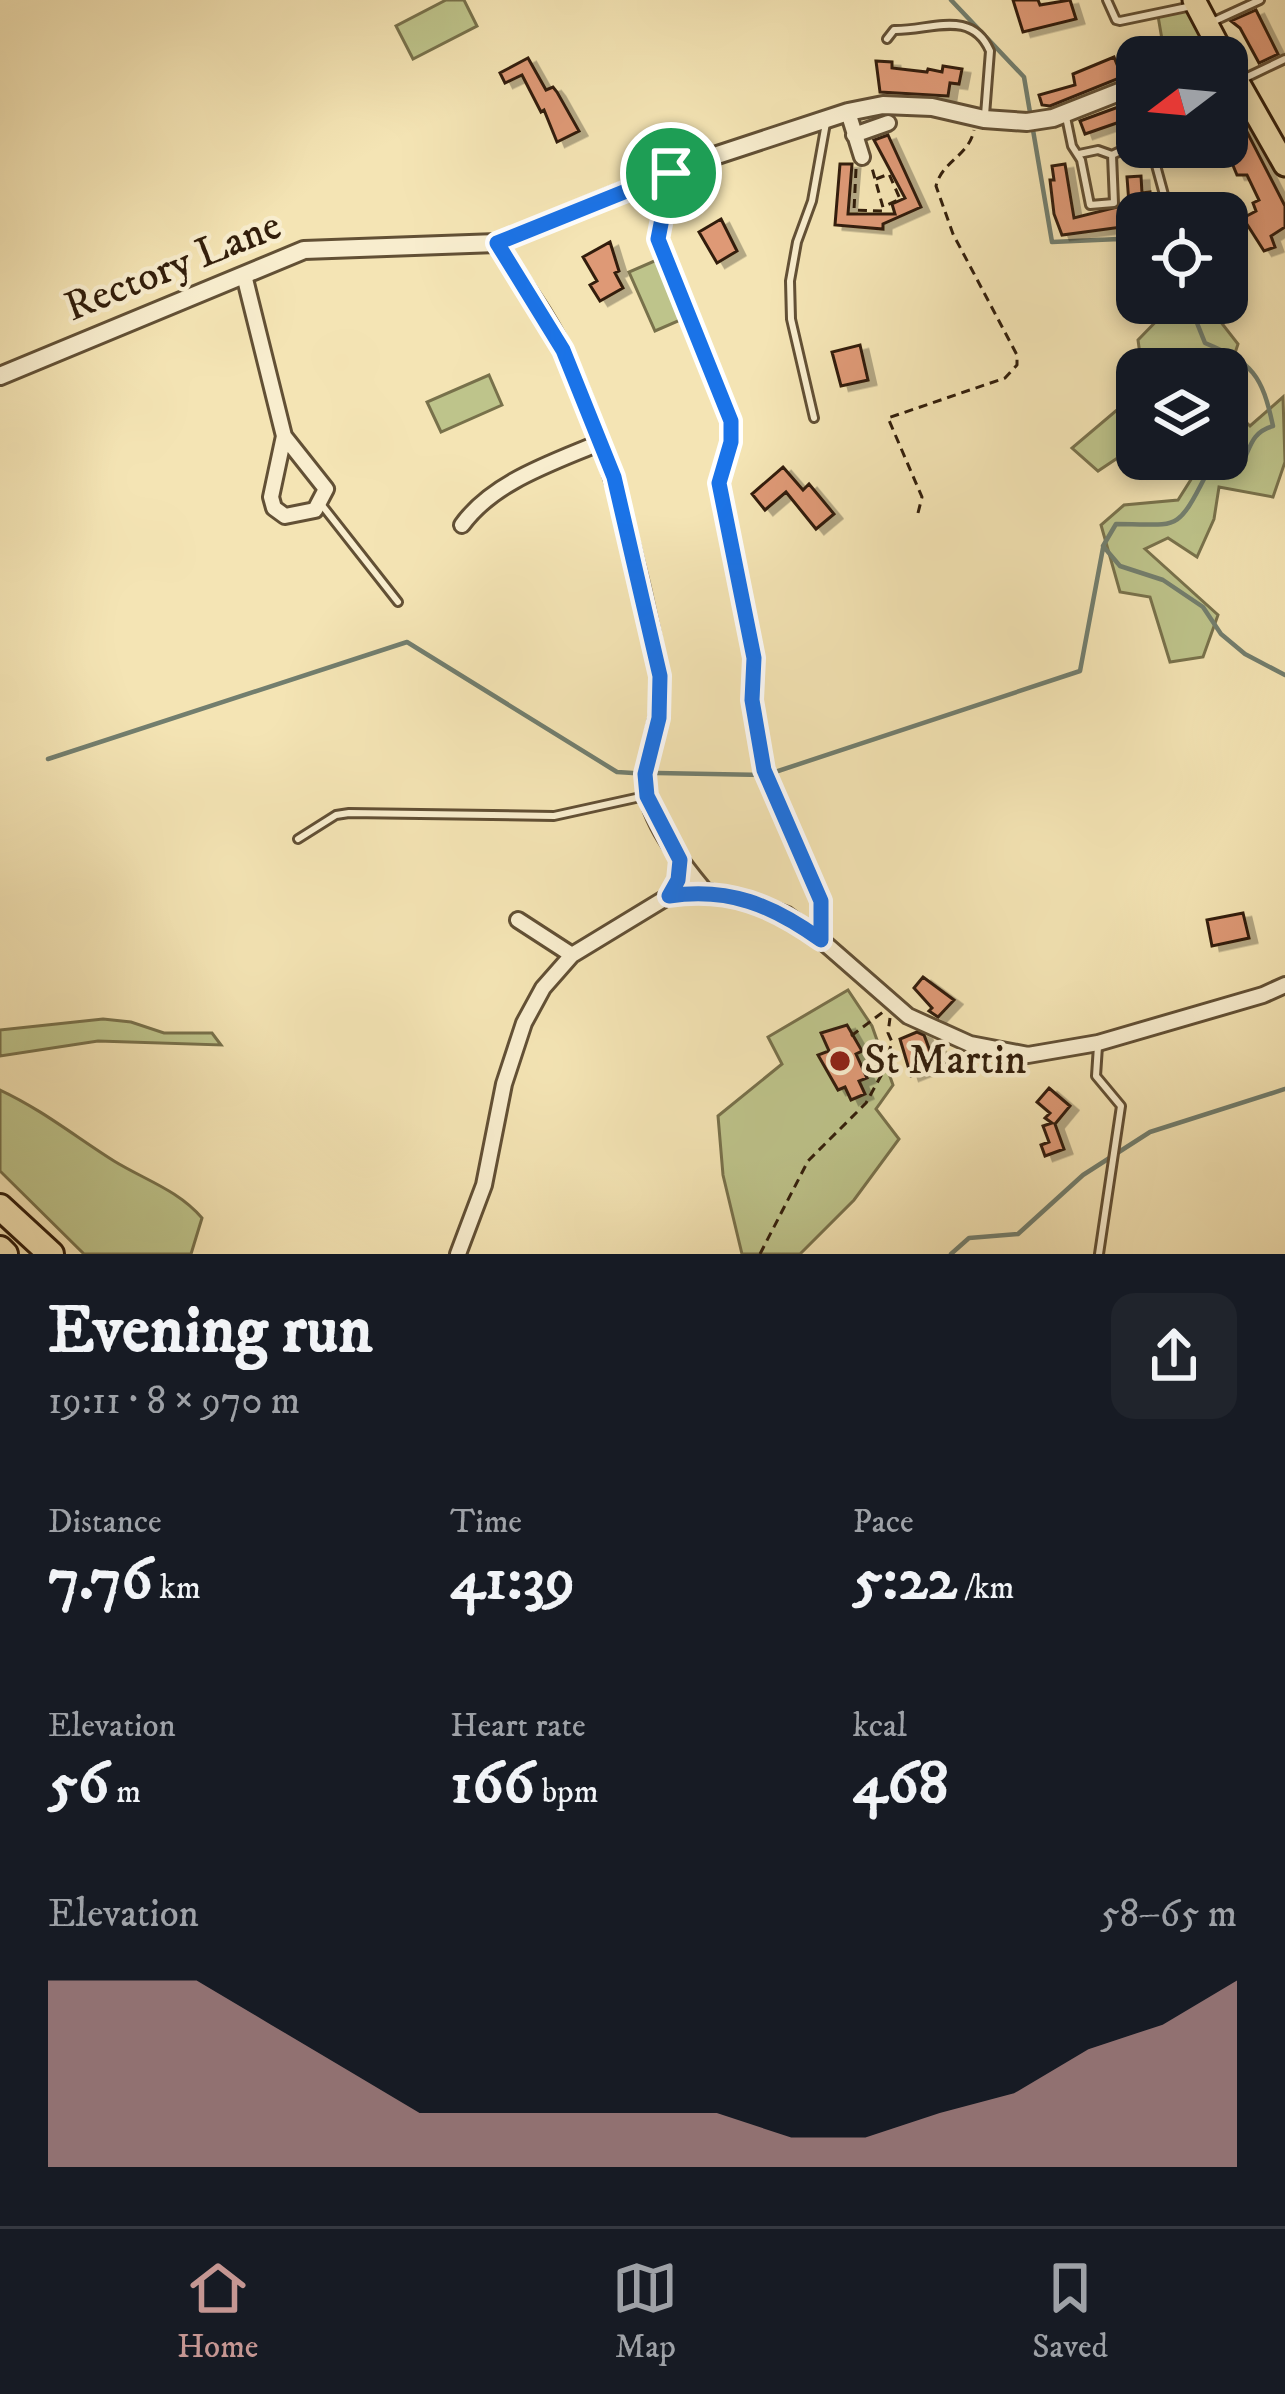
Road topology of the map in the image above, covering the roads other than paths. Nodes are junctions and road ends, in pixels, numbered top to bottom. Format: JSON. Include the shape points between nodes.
{"nodes":[{"id":1,"x":1107,"y":0,"type":"edge"},
{"id":2,"x":1260,"y":0,"type":"edge"},
{"id":3,"x":1199,"y":10,"type":"edge"},
{"id":4,"x":887,"y":39,"type":"dead end"},
{"id":5,"x":1285,"y":59,"type":"edge"},
{"id":6,"x":1248,"y":61,"type":"edge"},
{"id":7,"x":1116,"y":94,"type":"edge"},
{"id":8,"x":1248,"y":100,"type":"edge"},
{"id":9,"x":848,"y":112,"type":"junction"},
{"id":10,"x":1065,"y":113,"type":"junction"},
{"id":11,"x":980,"y":118,"type":"junction"},
{"id":12,"x":827,"y":119,"type":"junction"},
{"id":13,"x":888,"y":123,"type":"dead end"},
{"id":14,"x":1116,"y":153,"type":"edge"},
{"id":15,"x":1079,"y":154,"type":"junction"},
{"id":16,"x":1282,"y":154,"type":"edge"},
{"id":17,"x":1112,"y":155,"type":"junction"},
{"id":18,"x":497,"y":243,"type":"junction"},
{"id":19,"x":244,"y":275,"type":"junction"},
{"id":20,"x":0,"y":376,"type":"edge"},
{"id":21,"x":814,"y":418,"type":"dead end"},
{"id":22,"x":284,"y":436,"type":"junction"},
{"id":23,"x":599,"y":442,"type":"junction"},
{"id":24,"x":321,"y":504,"type":"junction"},
{"id":25,"x":462,"y":526,"type":"dead end"},
{"id":26,"x":398,"y":602,"type":"dead end"},
{"id":27,"x":647,"y":796,"type":"junction"},
{"id":28,"x":298,"y":839,"type":"dead end"},
{"id":29,"x":680,"y":860,"type":"junction"},
{"id":30,"x":705,"y":891,"type":"junction"},
{"id":31,"x":669,"y":896,"type":"junction"},
{"id":32,"x":518,"y":920,"type":"dead end"},
{"id":33,"x":572,"y":956,"type":"junction"},
{"id":34,"x":1285,"y":985,"type":"edge"},
{"id":35,"x":1098,"y":1043,"type":"junction"},
{"id":36,"x":0,"y":1207,"type":"edge"},
{"id":37,"x":51,"y":1254,"type":"edge"},
{"id":38,"x":458,"y":1254,"type":"edge"},
{"id":39,"x":1099,"y":1254,"type":"edge"}],
"edges":[{"from":1,"to":3,"type":"lane","via":[[1120,21]]},
{"from":2,"to":3,"type":"lane"},
{"from":4,"to":11,"type":"lane","via":[[894,29],[932,25],[975,30],[990,51]]},
{"from":5,"to":6,"type":"lane"},
{"from":7,"to":10,"type":"street","name":"Rectory Lane"},
{"from":8,"to":16,"type":"main road"},
{"from":9,"to":11,"type":"street","name":"Rectory Lane","via":[[935,107]]},
{"from":9,"to":12,"type":"street","name":"Rectory Lane"},
{"from":9,"to":13,"type":"street","via":[[857,153]]},
{"from":10,"to":11,"type":"street","name":"Rectory Lane","via":[[1033,122]]},
{"from":10,"to":15,"type":"lane"},
{"from":12,"to":18,"type":"street","name":"Rectory Lane"},
{"from":12,"to":21,"type":"lane","via":[[790,281]]},
{"from":14,"to":17,"type":"lane"},
{"from":15,"to":17,"type":"lane"},
{"from":15,"to":17,"type":"lane","via":[[1090,205],[1114,203]]},
{"from":18,"to":19,"type":"street","name":"Rectory Lane","via":[[304,250]]},
{"from":18,"to":23,"type":"street","via":[[563,350]]},
{"from":19,"to":20,"type":"street","name":"Rectory Lane"},
{"from":19,"to":22,"type":"street"},
{"from":22,"to":24,"type":"street","via":[[326,489]]},
{"from":22,"to":24,"type":"street","via":[[274,508],[284,517]]},
{"from":23,"to":25,"type":"street","via":[[491,496]]},
{"from":23,"to":27,"type":"street","via":[[660,676]]},
{"from":24,"to":26,"type":"lane"},
{"from":27,"to":28,"type":"lane","via":[[554,816],[349,813]]},
{"from":27,"to":29,"type":"street"},
{"from":29,"to":30,"type":"street"},
{"from":29,"to":31,"type":"street"},
{"from":30,"to":31,"type":"street"},
{"from":30,"to":35,"type":"street","via":[[787,915],[908,1016],[970,1044],[1028,1055]]},
{"from":31,"to":33,"type":"street"},
{"from":32,"to":33,"type":"street"},
{"from":33,"to":38,"type":"street","via":[[524,1023],[484,1185]]},
{"from":34,"to":35,"type":"street"},
{"from":35,"to":39,"type":"lane","via":[[1096,1076],[1121,1106]]},
{"from":36,"to":37,"type":"highway"}]}
